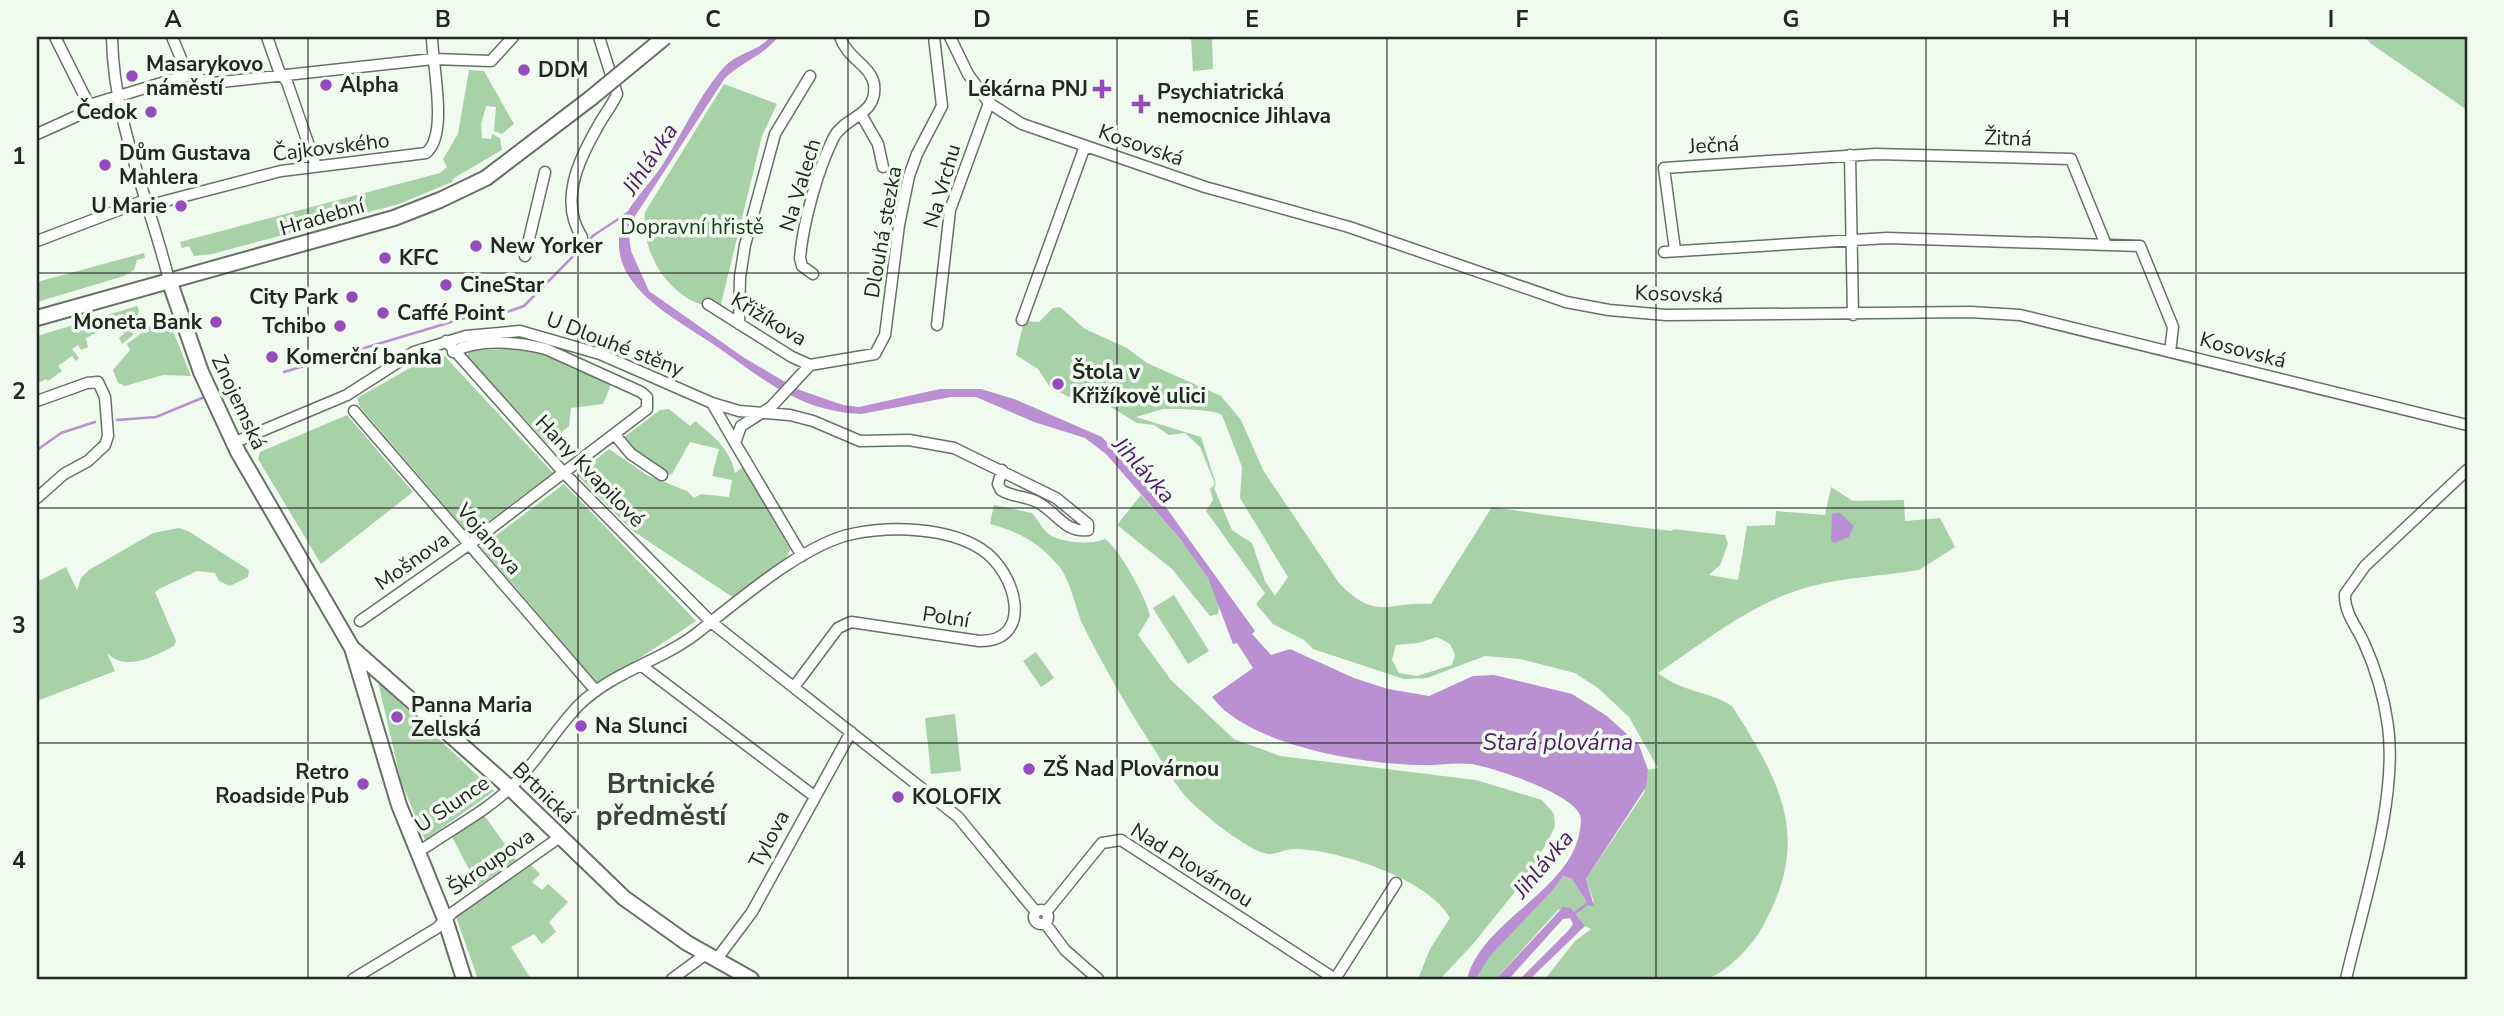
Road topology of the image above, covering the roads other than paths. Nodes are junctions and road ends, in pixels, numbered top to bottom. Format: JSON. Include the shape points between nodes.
{"nodes":[{"id":1,"x":55,"y":37,"type":"edge"},
{"id":2,"x":112,"y":37,"type":"edge"},
{"id":3,"x":172,"y":37,"type":"edge"},
{"id":4,"x":267,"y":37,"type":"edge"},
{"id":5,"x":432,"y":37,"type":"edge"},
{"id":6,"x":513,"y":37,"type":"edge"},
{"id":7,"x":599,"y":37,"type":"edge"},
{"id":8,"x":666,"y":37,"type":"edge"},
{"id":9,"x":840,"y":37,"type":"edge"},
{"id":10,"x":934,"y":37,"type":"edge"},
{"id":11,"x":950,"y":37,"type":"edge"},
{"id":12,"x":433,"y":59,"type":"junction"},
{"id":13,"x":188,"y":75,"type":"junction"},
{"id":14,"x":810,"y":76,"type":"dead end"},
{"id":15,"x":284,"y":77,"type":"junction"},
{"id":16,"x":117,"y":95,"type":"junction"},
{"id":17,"x":989,"y":103,"type":"junction"},
{"id":18,"x":89,"y":105,"type":"junction"},
{"id":19,"x":862,"y":116,"type":"junction"},
{"id":20,"x":37,"y":134,"type":"edge"},
{"id":21,"x":1085,"y":146,"type":"junction"},
{"id":22,"x":1850,"y":155,"type":"junction"},
{"id":23,"x":316,"y":166,"type":"junction"},
{"id":24,"x":883,"y":167,"type":"dead end"},
{"id":25,"x":545,"y":173,"type":"dead end"},
{"id":26,"x":147,"y":202,"type":"junction"},
{"id":27,"x":582,"y":237,"type":"dead end"},
{"id":28,"x":1853,"y":240,"type":"junction"},
{"id":29,"x":37,"y":241,"type":"edge"},
{"id":30,"x":2106,"y":245,"type":"junction"},
{"id":31,"x":525,"y":256,"type":"dead end"},
{"id":32,"x":813,"y":275,"type":"dead end"},
{"id":33,"x":169,"y":280,"type":"junction"},
{"id":34,"x":708,"y":304,"type":"dead end"},
{"id":35,"x":1853,"y":315,"type":"junction"},
{"id":36,"x":37,"y":317,"type":"edge"},
{"id":37,"x":1022,"y":320,"type":"dead end"},
{"id":38,"x":739,"y":324,"type":"junction"},
{"id":39,"x":937,"y":324,"type":"dead end"},
{"id":40,"x":446,"y":341,"type":"junction"},
{"id":41,"x":453,"y":352,"type":"junction"},
{"id":42,"x":2170,"y":352,"type":"junction"},
{"id":43,"x":876,"y":354,"type":"joint"},
{"id":44,"x":810,"y":365,"type":"junction"},
{"id":45,"x":37,"y":401,"type":"edge"},
{"id":46,"x":648,"y":401,"type":"joint"},
{"id":47,"x":712,"y":403,"type":"junction"},
{"id":48,"x":355,"y":411,"type":"dead end"},
{"id":49,"x":760,"y":414,"type":"junction"},
{"id":50,"x":2467,"y":425,"type":"edge"},
{"id":51,"x":615,"y":435,"type":"junction"},
{"id":52,"x":230,"y":436,"type":"junction"},
{"id":53,"x":735,"y":443,"type":"junction"},
{"id":54,"x":1002,"y":470,"type":"junction"},
{"id":55,"x":2467,"y":470,"type":"edge"},
{"id":56,"x":564,"y":473,"type":"junction"},
{"id":57,"x":662,"y":475,"type":"dead end"},
{"id":58,"x":37,"y":498,"type":"edge"},
{"id":59,"x":468,"y":545,"type":"junction"},
{"id":60,"x":802,"y":556,"type":"junction"},
{"id":61,"x":360,"y":621,"type":"dead end"},
{"id":62,"x":711,"y":622,"type":"junction"},
{"id":63,"x":352,"y":648,"type":"junction"},
{"id":64,"x":642,"y":666,"type":"junction"},
{"id":65,"x":376,"y":669,"type":"junction"},
{"id":66,"x":794,"y":687,"type":"junction"},
{"id":67,"x":596,"y":691,"type":"junction"},
{"id":68,"x":371,"y":705,"type":"junction"},
{"id":69,"x":851,"y":732,"type":"junction"},
{"id":70,"x":510,"y":788,"type":"junction"},
{"id":71,"x":814,"y":796,"type":"junction"},
{"id":72,"x":560,"y":838,"type":"junction"},
{"id":73,"x":416,"y":850,"type":"junction"},
{"id":74,"x":1396,"y":883,"type":"dead end"},
{"id":75,"x":1042,"y":916,"type":"junction"},
{"id":76,"x":444,"y":919,"type":"junction"},
{"id":77,"x":711,"y":957,"type":"junction"},
{"id":78,"x":353,"y":979,"type":"edge"},
{"id":79,"x":464,"y":979,"type":"edge"},
{"id":80,"x":672,"y":979,"type":"edge"},
{"id":81,"x":751,"y":979,"type":"edge"},
{"id":82,"x":1098,"y":979,"type":"edge"},
{"id":83,"x":1335,"y":979,"type":"edge"},
{"id":84,"x":2346,"y":979,"type":"edge"}],
"edges":[{"from":1,"to":18,"type":"street"},
{"from":2,"to":16,"type":"street"},
{"from":3,"to":13,"type":"street"},
{"from":4,"to":15,"type":"street"},
{"from":5,"to":12,"type":"street","name":"Čajkovského"},
{"from":6,"to":12,"type":"street","via":[[491,61]]},
{"from":7,"to":27,"type":"street","via":[[617,94],[581,158],[570,197],[572,218]]},
{"from":8,"to":33,"type":"main road","name":"Hradební","bridge":true,"via":[[486,178],[394,218]]},
{"from":9,"to":19,"type":"street","via":[[846,51],[872,79],[873,98]]},
{"from":10,"to":43,"type":"street","name":"Dlouhá stezka","via":[[942,106],[909,176],[886,335]]},
{"from":11,"to":17,"type":"street","name":"Kosovská"},
{"from":12,"to":15,"type":"street"},
{"from":12,"to":23,"type":"street","name":"Čajkovského","via":[[437,124],[433,146],[420,155]]},
{"from":13,"to":15,"type":"street","via":[[212,83]]},
{"from":13,"to":16,"type":"street"},
{"from":14,"to":38,"type":"street","via":[[775,134],[745,245]]},
{"from":15,"to":23,"type":"street"},
{"from":16,"to":18,"type":"street"},
{"from":16,"to":26,"type":"street","name":"Znojemská"},
{"from":17,"to":21,"type":"street","name":"Kosovská","via":[[1022,124]]},
{"from":17,"to":39,"type":"street","name":"Na Vrchu","via":[[950,210]]},
{"from":18,"to":20,"type":"street","via":[[79,115]]},
{"from":19,"to":24,"type":"street","via":[[872,129]]},
{"from":19,"to":32,"type":"street","name":"Na Valech","via":[[840,128],[821,172],[800,258]]},
{"from":21,"to":35,"type":"street","name":"Kosovská","via":[[1217,191],[1349,227],[1566,302],[1650,314]]},
{"from":21,"to":37,"type":"street"},
{"from":22,"to":28,"type":"street"},
{"from":22,"to":28,"type":"street","name":"Ječná","via":[[1664,167],[1669,251]]},
{"from":22,"to":30,"type":"street","name":"Žitná","via":[[2071,159]]},
{"from":23,"to":26,"type":"street","name":"Čajkovského"},
{"from":25,"to":31,"type":"street"},
{"from":26,"to":29,"type":"street","name":"Čajkovského"},
{"from":26,"to":33,"type":"street","name":"Znojemská"},
{"from":28,"to":30,"type":"street"},
{"from":28,"to":35,"type":"street"},
{"from":30,"to":42,"type":"street","via":[[2140,246],[2173,327]]},
{"from":33,"to":36,"type":"main road","name":"Hradební"},
{"from":33,"to":52,"type":"main road","name":"Znojemská"},
{"from":34,"to":38,"type":"street","name":"Křižíkova"},
{"from":35,"to":42,"type":"street","name":"Kosovská","via":[[2020,315]]},
{"from":38,"to":44,"type":"street","name":"Křižíkova"},
{"from":40,"to":41,"type":"street","name":"Hany Kvapilové"},
{"from":40,"to":47,"type":"street","name":"U Dlouhé stěny","via":[[493,332],[535,334],[600,354]]},
{"from":40,"to":52,"type":"street","name":"U Dlouhé stěny","via":[[414,352],[347,395]]},
{"from":41,"to":46,"type":"street","name":"U Dlouhé stěny","via":[[473,345],[530,345],[578,361],[641,392]]},
{"from":41,"to":56,"type":"street","name":"Hany Kvapilové"},
{"from":42,"to":50,"type":"street","name":"Kosovská"},
{"from":43,"to":44,"type":"street","name":"Křižíkova"},
{"from":44,"to":49,"type":"street","name":"Křižíkova"},
{"from":45,"to":58,"type":"street","via":[[98,382],[104,389],[108,436],[105,446]]},
{"from":46,"to":51,"type":"street","name":"Mošnova","via":[[647,408]]},
{"from":47,"to":49,"type":"street","name":"U Dlouhé stěny"},
{"from":47,"to":53,"type":"street"},
{"from":48,"to":59,"type":"street","name":"Vojanova"},
{"from":49,"to":53,"type":"street","via":[[741,426]]},
{"from":49,"to":54,"type":"street","name":"U Dlouhé stěny","via":[[813,421],[860,441],[943,444]]},
{"from":51,"to":56,"type":"street","name":"Mošnova"},
{"from":51,"to":57,"type":"street","via":[[631,454]]},
{"from":52,"to":63,"type":"main road","name":"Znojemská"},
{"from":53,"to":60,"type":"street"},
{"from":54,"to":54,"type":"street","name":"U Dlouhé stěny","via":[[1056,498],[1088,524],[1088,530],[1059,522],[1040,503],[1000,490]]},
{"from":55,"to":84,"type":"street","via":[[2365,566],[2345,594],[2349,615],[2381,691],[2391,758],[2388,793]]},
{"from":56,"to":59,"type":"street","name":"Mošnova"},
{"from":56,"to":62,"type":"street","name":"Hany Kvapilové"},
{"from":59,"to":61,"type":"street","name":"Mošnova"},
{"from":59,"to":67,"type":"street","name":"Vojanova"},
{"from":60,"to":62,"type":"street","name":"Polní"},
{"from":60,"to":66,"type":"street","name":"Polní","via":[[852,534],[918,532],[958,538],[999,564],[1012,585],[1015,603],[1008,628],[985,641],[851,622],[838,628]]},
{"from":62,"to":64,"type":"street","name":"Polní"},
{"from":62,"to":66,"type":"street"},
{"from":63,"to":65,"type":"main road","name":"Brtnická"},
{"from":63,"to":68,"type":"main road","name":"Znojemská"},
{"from":64,"to":67,"type":"street","name":"Polní"},
{"from":64,"to":71,"type":"street"},
{"from":65,"to":68,"type":"main road","name":"Znojemská","via":[[370,680]]},
{"from":65,"to":70,"type":"main road","name":"Brtnická"},
{"from":66,"to":69,"type":"street"},
{"from":67,"to":70,"type":"street","name":"Polní"},
{"from":68,"to":73,"type":"main road","name":"Znojemská"},
{"from":69,"to":71,"type":"street","name":"Tylova"},
{"from":69,"to":75,"type":"street","via":[[958,817]]},
{"from":70,"to":72,"type":"main road","name":"Brtnická"},
{"from":70,"to":73,"type":"street","name":"U Slunce"},
{"from":71,"to":77,"type":"street","name":"Tylova","via":[[752,912]]},
{"from":72,"to":76,"type":"street","name":"Škroupova"},
{"from":72,"to":77,"type":"main road","name":"Brtnická","via":[[624,898]]},
{"from":73,"to":76,"type":"main road","name":"Znojemská"},
{"from":74,"to":83,"type":"street","name":"Nad Plovárnou"},
{"from":75,"to":82,"type":"street","via":[[1065,950]]},
{"from":75,"to":83,"type":"street","name":"Nad Plovárnou","via":[[1102,843],[1125,841]]},
{"from":76,"to":78,"type":"street","name":"Škroupova","via":[[437,928]]},
{"from":76,"to":79,"type":"main road","name":"Znojemská"},
{"from":77,"to":80,"type":"street","name":"Tylova"},
{"from":77,"to":81,"type":"main road","name":"Brtnická"}]}
